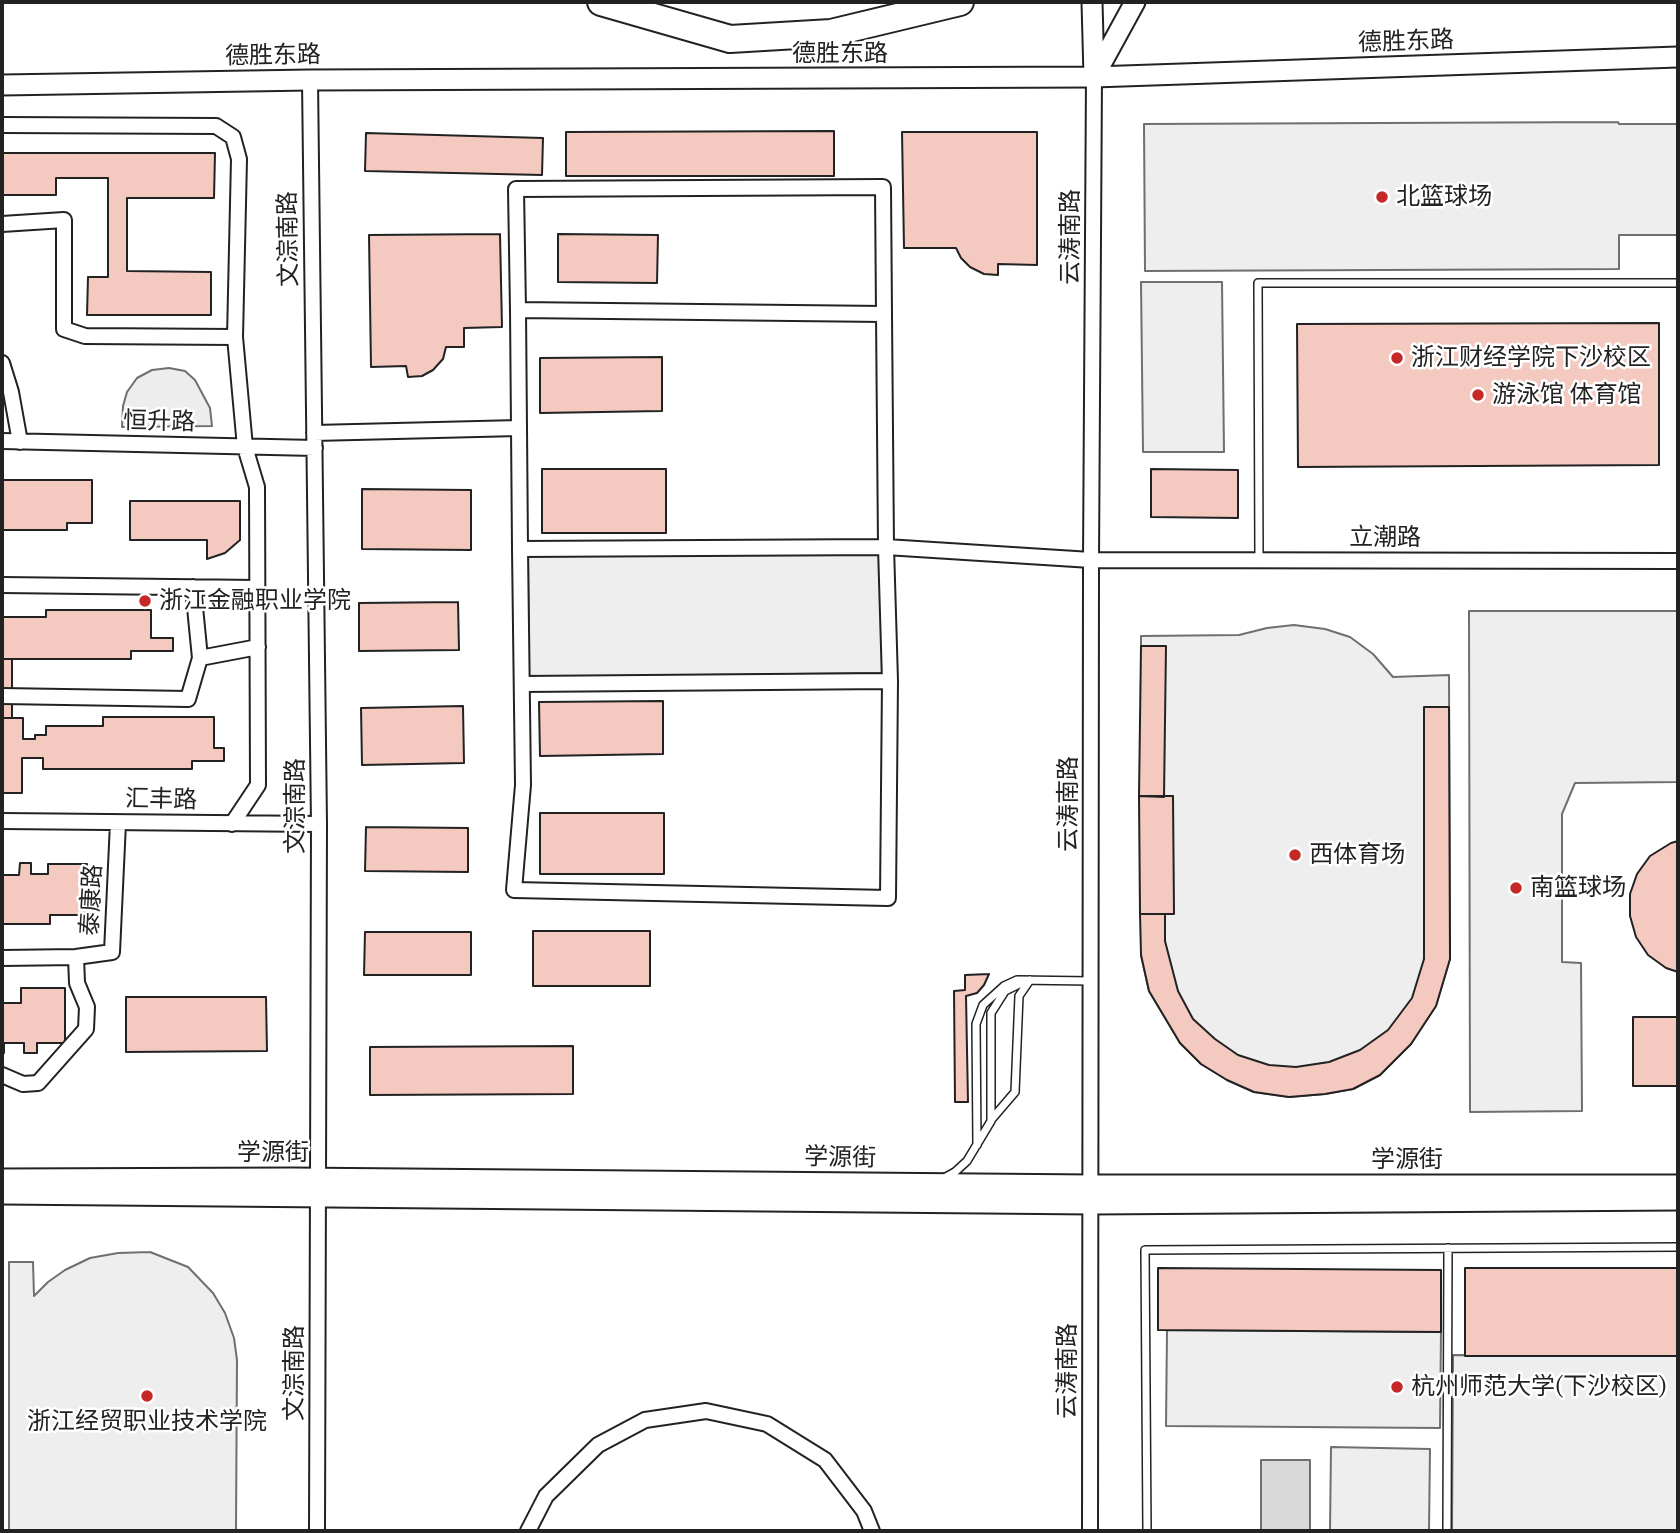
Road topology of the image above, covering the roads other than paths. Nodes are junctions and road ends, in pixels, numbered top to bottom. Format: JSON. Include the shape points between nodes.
{"nodes":[{"id":1,"x":601,"y":2,"type":"edge"},
{"id":2,"x":960,"y":2,"type":"edge"},
{"id":3,"x":1092,"y":2,"type":"edge"},
{"id":4,"x":1135,"y":2,"type":"edge"},
{"id":5,"x":1678,"y":57,"type":"edge"},
{"id":6,"x":1094,"y":77,"type":"junction"},
{"id":7,"x":310,"y":80,"type":"junction"},
{"id":8,"x":2,"y":85,"type":"edge"},
{"id":9,"x":2,"y":125,"type":"edge"},
{"id":10,"x":2,"y":223,"type":"edge"},
{"id":11,"x":1678,"y":283,"type":"edge"},
{"id":12,"x":518,"y":310,"type":"junction"},
{"id":13,"x":884,"y":314,"type":"junction"},
{"id":14,"x":234,"y":337,"type":"junction"},
{"id":15,"x":2,"y":363,"type":"edge"},
{"id":16,"x":519,"y":428,"type":"junction"},
{"id":17,"x":2,"y":441,"type":"edge"},
{"id":18,"x":315,"y":441,"type":"junction"},
{"id":19,"x":20,"y":442,"type":"junction"},
{"id":20,"x":245,"y":447,"type":"junction"},
{"id":21,"x":886,"y":547,"type":"junction"},
{"id":22,"x":520,"y":549,"type":"junction"},
{"id":23,"x":1091,"y":560,"type":"junction"},
{"id":24,"x":1259,"y":560,"type":"junction"},
{"id":25,"x":1678,"y":561,"type":"edge"},
{"id":26,"x":2,"y":585,"type":"edge"},
{"id":27,"x":193,"y":587,"type":"junction"},
{"id":28,"x":257,"y":588,"type":"junction"},
{"id":29,"x":258,"y":647,"type":"junction"},
{"id":30,"x":200,"y":658,"type":"junction"},
{"id":31,"x":890,"y":681,"type":"junction"},
{"id":32,"x":522,"y":684,"type":"junction"},
{"id":33,"x":2,"y":696,"type":"edge"},
{"id":34,"x":2,"y":821,"type":"edge"},
{"id":35,"x":118,"y":823,"type":"junction"},
{"id":36,"x":232,"y":824,"type":"junction"},
{"id":37,"x":319,"y":824,"type":"junction"},
{"id":38,"x":76,"y":957,"type":"junction"},
{"id":39,"x":2,"y":958,"type":"edge"},
{"id":40,"x":1030,"y":979,"type":"junction"},
{"id":41,"x":1091,"y":981,"type":"junction"},
{"id":42,"x":2,"y":1075,"type":"edge"},
{"id":43,"x":991,"y":1121,"type":"junction"},
{"id":44,"x":977,"y":1145,"type":"junction"},
{"id":45,"x":318,"y":1178,"type":"junction"},
{"id":46,"x":2,"y":1179,"type":"edge"},
{"id":47,"x":933,"y":1183,"type":"junction"},
{"id":48,"x":1678,"y":1185,"type":"edge"},
{"id":49,"x":2,"y":1194,"type":"edge"},
{"id":50,"x":1092,"y":1194,"type":"junction"},
{"id":51,"x":318,"y":1198,"type":"junction"},
{"id":52,"x":1678,"y":1200,"type":"edge"},
{"id":53,"x":1678,"y":1247,"type":"edge"},
{"id":54,"x":1448,"y":1248,"type":"junction"},
{"id":55,"x":317,"y":1531,"type":"edge"},
{"id":56,"x":528,"y":1531,"type":"edge"},
{"id":57,"x":872,"y":1531,"type":"edge"},
{"id":58,"x":1090,"y":1531,"type":"edge"},
{"id":59,"x":1147,"y":1531,"type":"edge"},
{"id":60,"x":1447,"y":1531,"type":"edge"}],
"edges":[{"from":1,"to":2,"type":"highway","via":[[730,39],[831,33]]},
{"from":3,"to":6,"type":"main road"},
{"from":4,"to":6,"type":"main road"},
{"from":5,"to":6,"type":"main road","name":"德胜东路"},
{"from":6,"to":7,"type":"main road","name":"德胜东路"},
{"from":6,"to":23,"type":"street","name":"云涛南路"},
{"from":7,"to":8,"type":"main road","name":"德胜东路"},
{"from":7,"to":18,"type":"street","name":"文淙南路"},
{"from":9,"to":14,"type":"street","via":[[216,126],[233,136],[239,159]]},
{"from":10,"to":14,"type":"street","via":[[64,220],[64,329],[85,337]]},
{"from":11,"to":24,"type":"lane","via":[[1258,283]]},
{"from":12,"to":13,"type":"street"},
{"from":12,"to":13,"type":"street","via":[[516,189],[883,187]]},
{"from":12,"to":16,"type":"street"},
{"from":13,"to":21,"type":"street"},
{"from":14,"to":20,"type":"street"},
{"from":15,"to":19,"type":"street"},
{"from":16,"to":18,"type":"street","name":"恒升路"},
{"from":16,"to":22,"type":"street"},
{"from":17,"to":19,"type":"street","name":"恒升路"},
{"from":18,"to":20,"type":"street","name":"恒升路"},
{"from":18,"to":37,"type":"street","name":"文淙南路"},
{"from":19,"to":20,"type":"street","name":"恒升路"},
{"from":20,"to":28,"type":"street","via":[[257,487]]},
{"from":21,"to":22,"type":"street","name":"立潮路"},
{"from":21,"to":23,"type":"street","name":"立潮路"},
{"from":21,"to":31,"type":"street"},
{"from":22,"to":32,"type":"street"},
{"from":23,"to":24,"type":"street","name":"立潮路"},
{"from":23,"to":41,"type":"street","name":"云涛南路"},
{"from":24,"to":25,"type":"street","name":"立潮路"},
{"from":26,"to":27,"type":"street"},
{"from":27,"to":28,"type":"street"},
{"from":27,"to":30,"type":"street"},
{"from":28,"to":29,"type":"street"},
{"from":29,"to":30,"type":"street"},
{"from":29,"to":36,"type":"street","via":[[258,785]]},
{"from":30,"to":33,"type":"street","via":[[188,699]]},
{"from":31,"to":32,"type":"street"},
{"from":31,"to":32,"type":"street","via":[[888,898],[514,890],[523,785]]},
{"from":34,"to":35,"type":"street","name":"汇丰路"},
{"from":35,"to":36,"type":"street","name":"汇丰路"},
{"from":35,"to":38,"type":"street","name":"泰康路","via":[[113,952]]},
{"from":36,"to":37,"type":"street","name":"汇丰路"},
{"from":37,"to":45,"type":"street","name":"文淙南路"},
{"from":38,"to":39,"type":"street","name":"泰康路"},
{"from":38,"to":42,"type":"street","via":[[77,983],[87,1007],[86,1029],[38,1083],[23,1084]]},
{"from":40,"to":41,"type":"lane"},
{"from":40,"to":43,"type":"lane","via":[[1019,996],[1015,1092]]},
{"from":40,"to":43,"type":"lane","via":[[1005,991],[991,1013]]},
{"from":40,"to":44,"type":"lane","via":[[1004,986],[982,1005],[976,1024]]},
{"from":41,"to":50,"type":"street","name":"云涛南路"},
{"from":43,"to":44,"type":"lane"},
{"from":44,"to":47,"type":"lane","via":[[955,1172]]},
{"from":45,"to":46,"type":"main road","name":"学源街"},
{"from":45,"to":47,"type":"main road","name":"学源街"},
{"from":45,"to":51,"type":"street","name":"文淙南路"},
{"from":47,"to":50,"type":"main road","name":"学源街"},
{"from":48,"to":50,"type":"main road","name":"学源街"},
{"from":49,"to":51,"type":"main road"},
{"from":50,"to":51,"type":"main road"},
{"from":50,"to":52,"type":"main road"},
{"from":50,"to":58,"type":"street","name":"云涛南路"},
{"from":51,"to":55,"type":"street","name":"文淙南路"},
{"from":53,"to":54,"type":"lane"},
{"from":54,"to":59,"type":"lane","via":[[1145,1250]]},
{"from":54,"to":60,"type":"lane"},
{"from":56,"to":57,"type":"street","via":[[546,1496],[597,1445],[645,1420],[706,1411],[767,1424],[825,1460],[864,1511]]}]}
